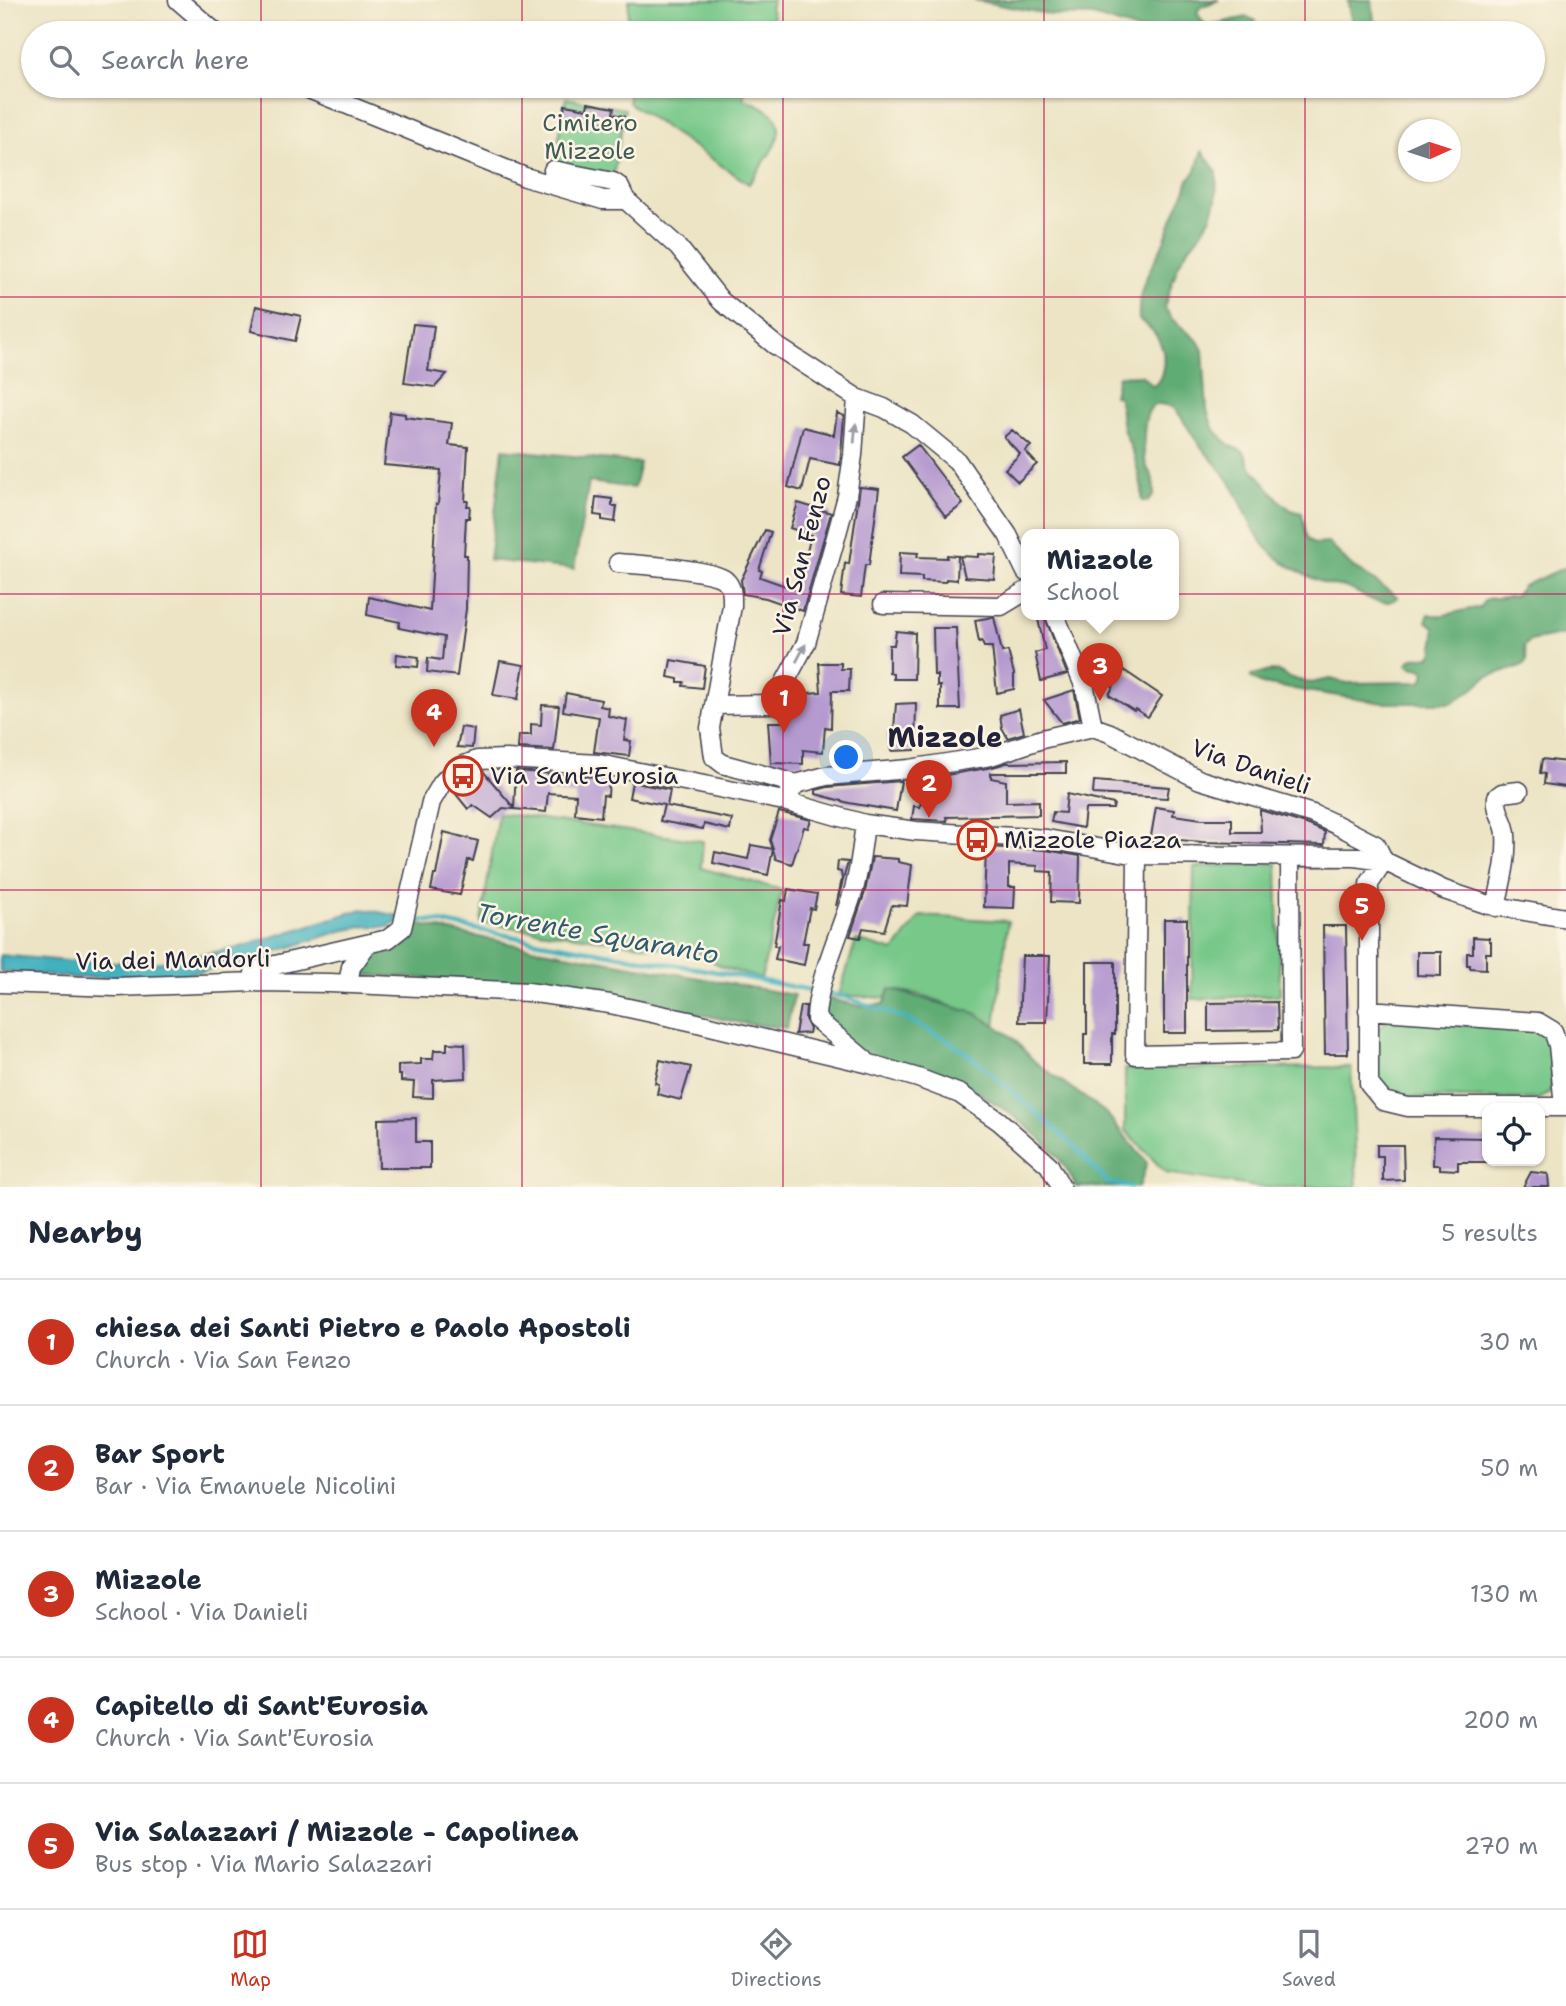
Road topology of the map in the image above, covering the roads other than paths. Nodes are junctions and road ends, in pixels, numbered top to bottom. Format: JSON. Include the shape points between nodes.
{"nodes":[{"id":1,"x":178,"y":0,"type":"edge"},
{"id":2,"x":202,"y":21,"type":"edge"},
{"id":3,"x":330,"y":98,"type":"edge"},
{"id":4,"x":553,"y":170,"type":"dead end"},
{"id":5,"x":626,"y":200,"type":"junction"},
{"id":6,"x":857,"y":398,"type":"junction"},
{"id":7,"x":1021,"y":561,"type":"edge"},
{"id":8,"x":618,"y":563,"type":"dead end"},
{"id":9,"x":1021,"y":594,"type":"edge"},
{"id":10,"x":883,"y":604,"type":"dead end"},
{"id":11,"x":1057,"y":620,"type":"edge"},
{"id":12,"x":714,"y":705,"type":"junction"},
{"id":13,"x":1093,"y":727,"type":"junction"},
{"id":14,"x":796,"y":784,"type":"junction"},
{"id":15,"x":1519,"y":790,"type":"dead end"},
{"id":16,"x":784,"y":801,"type":"junction"},
{"id":17,"x":865,"y":824,"type":"junction"},
{"id":18,"x":1137,"y":855,"type":"junction"},
{"id":19,"x":1290,"y":858,"type":"junction"},
{"id":20,"x":1384,"y":861,"type":"junction"},
{"id":21,"x":1496,"y":907,"type":"junction"},
{"id":22,"x":1566,"y":918,"type":"edge"},
{"id":23,"x":366,"y":946,"type":"junction"},
{"id":24,"x":255,"y":982,"type":"junction"},
{"id":25,"x":0,"y":983,"type":"edge"},
{"id":26,"x":348,"y":984,"type":"junction"},
{"id":27,"x":1368,"y":1010,"type":"junction"},
{"id":28,"x":870,"y":1064,"type":"junction"},
{"id":29,"x":1565,"y":1107,"type":"edge"},
{"id":30,"x":1061,"y":1187,"type":"edge"}],
"edges":[{"from":1,"to":2,"type":"street"},
{"from":3,"to":5,"type":"street","via":[[524,177],[603,200]]},
{"from":4,"to":5,"type":"street","via":[[612,182]]},
{"from":5,"to":6,"type":"street","via":[[678,247],[721,301],[775,345]]},
{"from":6,"to":7,"type":"street","via":[[912,425],[957,461]]},
{"from":12,"to":6,"type":"street","name":"Via San Fenzo","one_way":true,"via":[[773,704],[806,643],[847,496]]},
{"from":8,"to":12,"type":"street","via":[[725,579],[733,591],[732,606]]},
{"from":9,"to":10,"type":"street","via":[[1001,606]]},
{"from":11,"to":13,"type":"street","via":[[1085,688]]},
{"from":12,"to":14,"type":"street","via":[[710,728],[714,757],[723,764]]},
{"from":13,"to":14,"type":"street","via":[[991,757],[826,776]]},
{"from":13,"to":20,"type":"street","name":"Via Danieli","via":[[1199,780],[1335,824],[1376,845]]},
{"from":14,"to":16,"type":"street"},
{"from":15,"to":21,"type":"street","via":[[1497,797],[1496,811],[1506,829],[1507,844]]},
{"from":16,"to":17,"type":"street"},
{"from":16,"to":23,"type":"street","via":[[600,764],[477,760],[455,769],[431,802],[402,928],[388,940]]},
{"from":17,"to":18,"type":"street","via":[[1047,839]]},
{"from":17,"to":28,"type":"street","via":[[855,886],[816,1019]]},
{"from":18,"to":19,"type":"street"},
{"from":18,"to":19,"type":"street","via":[[1135,1055],[1291,1052]]},
{"from":19,"to":20,"type":"street"},
{"from":20,"to":21,"type":"street","via":[[1444,890]]},
{"from":20,"to":27,"type":"street","via":[[1369,884]]},
{"from":21,"to":22,"type":"street"},
{"from":23,"to":24,"type":"street","via":[[262,968],[254,973]]},
{"from":23,"to":26,"type":"street","via":[[351,967]]},
{"from":24,"to":25,"type":"street","name":"Via dei Mandorli","via":[[116,987]]},
{"from":24,"to":26,"type":"street","name":"Via dei Mandorli"},
{"from":26,"to":28,"type":"street","name":"Via dei Mandorli","via":[[528,992],[610,1004]]},
{"from":27,"to":29,"type":"street","via":[[1538,1022],[1553,1031],[1558,1045]]},
{"from":27,"to":29,"type":"street","via":[[1370,1084],[1383,1101],[1408,1107]]},
{"from":28,"to":30,"type":"street","name":"Via dei Mandorli","via":[[960,1094],[1049,1165]]}]}
